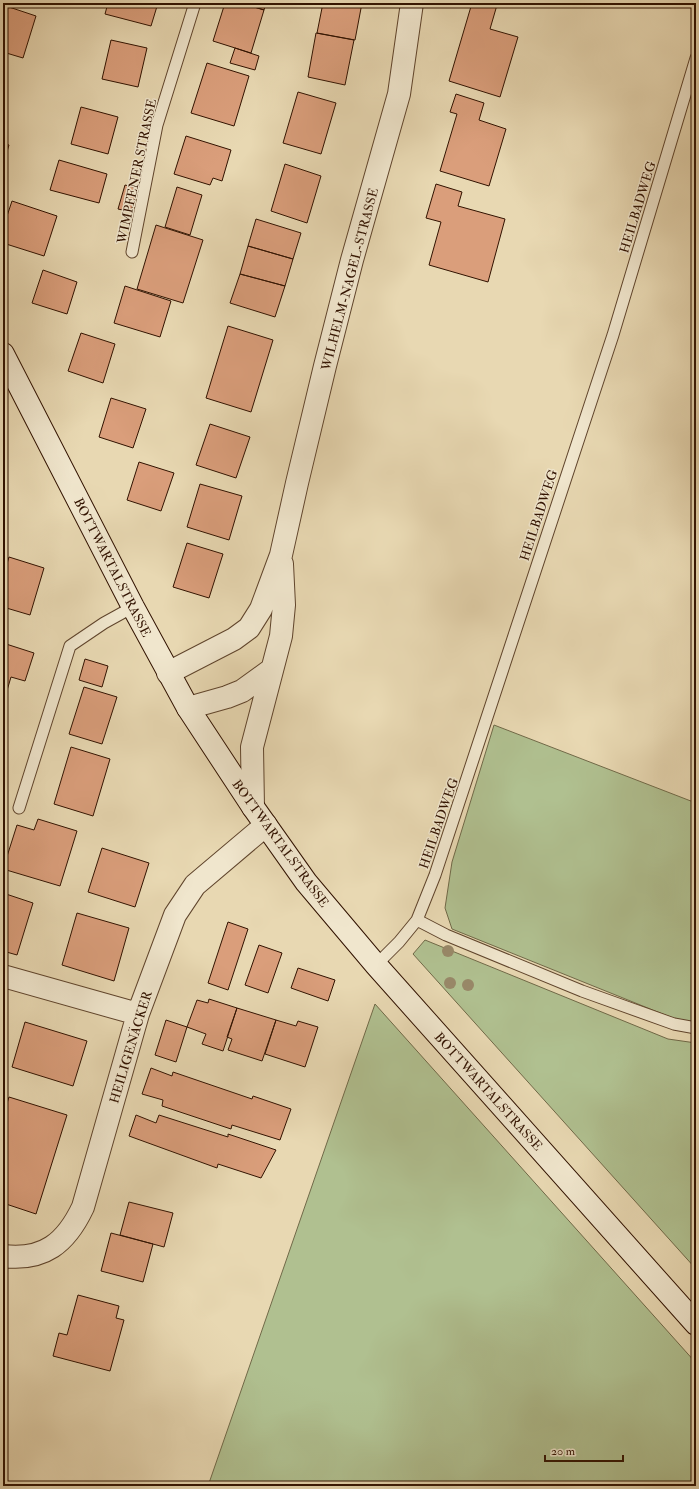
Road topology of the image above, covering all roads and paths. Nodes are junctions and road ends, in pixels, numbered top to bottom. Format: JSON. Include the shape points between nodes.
{"nodes":[{"id":1,"x":195,"y":3,"type":"edge"},
{"id":2,"x":412,"y":3,"type":"edge"},
{"id":3,"x":696,"y":58,"type":"edge"},
{"id":4,"x":132,"y":252,"type":"dead end"},
{"id":5,"x":3,"y":354,"type":"edge"},
{"id":6,"x":281,"y":555,"type":"junction"},
{"id":7,"x":133,"y":607,"type":"junction"},
{"id":8,"x":271,"y":670,"type":"junction"},
{"id":9,"x":168,"y":673,"type":"junction"},
{"id":10,"x":188,"y":708,"type":"junction"},
{"id":11,"x":253,"y":807,"type":"junction"},
{"id":12,"x":19,"y":808,"type":"dead end"},
{"id":13,"x":266,"y":825,"type":"junction"},
{"id":14,"x":417,"y":920,"type":"junction"},
{"id":15,"x":376,"y":965,"type":"junction"},
{"id":16,"x":3,"y":976,"type":"edge"},
{"id":17,"x":138,"y":1014,"type":"junction"},
{"id":18,"x":696,"y":1028,"type":"edge"},
{"id":19,"x":3,"y":1256,"type":"edge"},
{"id":20,"x":696,"y":1324,"type":"edge"}],
"edges":[{"from":1,"to":4,"type":"lane","name":"WIMPFENER STRASSE","via":[[157,126]]},
{"from":2,"to":6,"type":"street","name":"WILHELM-NAGEL-STRASSE","via":[[399,94],[352,260]]},
{"from":3,"to":14,"type":"lane","name":"HEILBADWEG","via":[[613,335],[436,875]]},
{"from":5,"to":7,"type":"street","name":"BOTTWARTALSTRASSE"},
{"from":6,"to":8,"type":"street","name":"WILHELM-NAGEL-STRASSE","via":[[284,605],[281,636]]},
{"from":6,"to":9,"type":"street","name":"WILHELM-NAGEL-STRASSE","via":[[261,609],[250,628]]},
{"from":7,"to":9,"type":"street","name":"BOTTWARTALSTRASSE"},
{"from":7,"to":12,"type":"lane","via":[[70,646]]},
{"from":8,"to":10,"type":"street","via":[[242,691]]},
{"from":8,"to":11,"type":"street","name":"WILHELM-NAGEL-STRASSE","via":[[252,747]]},
{"from":9,"to":10,"type":"street","name":"BOTTWARTALSTRASSE"},
{"from":10,"to":11,"type":"street","name":"BOTTWARTALSTRASSE"},
{"from":11,"to":13,"type":"street","name":"BOTTWARTALSTRASSE"},
{"from":13,"to":15,"type":"street","name":"BOTTWARTALSTRASSE","via":[[306,882]]},
{"from":13,"to":17,"type":"street","name":"HEILIGENÄCKER","via":[[195,885],[175,915]]},
{"from":14,"to":15,"type":"lane","name":"HEILBADWEG"},
{"from":14,"to":18,"type":"lane","via":[[446,935],[582,991],[674,1024]]},
{"from":15,"to":20,"type":"street","name":"BOTTWARTALSTRASSE"},
{"from":16,"to":17,"type":"street"},
{"from":17,"to":19,"type":"street","name":"HEILIGENÄCKER","via":[[83,1208],[75,1224],[65,1238],[43,1252],[15,1257]]}]}
